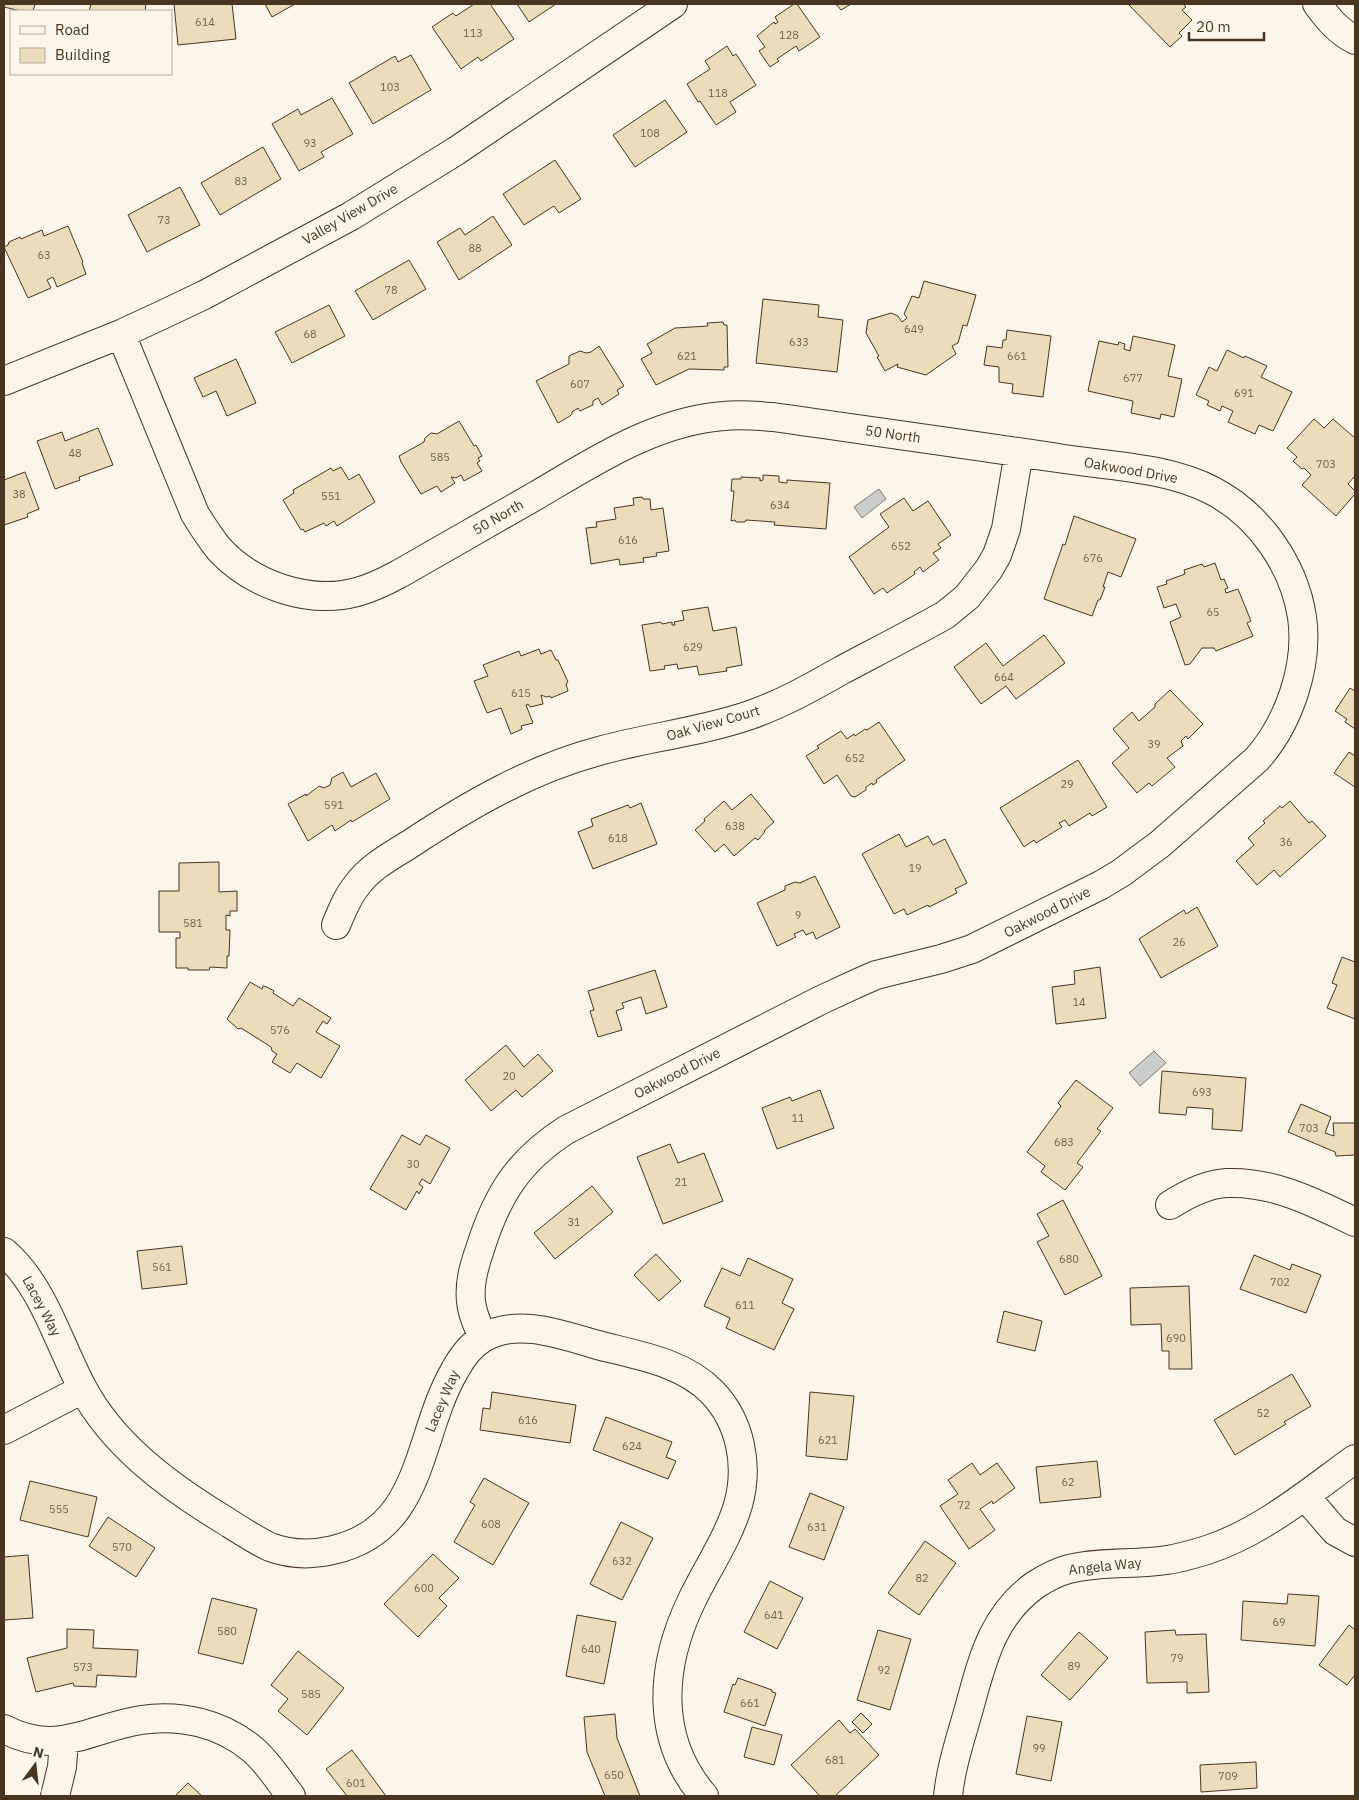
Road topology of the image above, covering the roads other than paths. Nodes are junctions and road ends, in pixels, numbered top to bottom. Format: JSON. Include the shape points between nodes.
{"nodes":[{"id":1,"x":673,"y":4,"type":"edge"},
{"id":2,"x":1317,"y":4,"type":"edge"},
{"id":3,"x":1355,"y":40,"type":"edge"},
{"id":4,"x":121,"y":334,"type":"junction"},
{"id":5,"x":4,"y":381,"type":"edge"},
{"id":6,"x":1020,"y":452,"type":"junction"},
{"id":7,"x":336,"y":925,"type":"dead end"},
{"id":8,"x":1170,"y":1204,"type":"dead end"},
{"id":9,"x":1355,"y":1222,"type":"edge"},
{"id":10,"x":4,"y":1252,"type":"edge"},
{"id":11,"x":483,"y":1338,"type":"junction"},
{"id":12,"x":83,"y":1388,"type":"junction"},
{"id":13,"x":4,"y":1430,"type":"edge"},
{"id":14,"x":1355,"y":1459,"type":"edge"},
{"id":15,"x":1305,"y":1496,"type":"junction"},
{"id":16,"x":1355,"y":1542,"type":"edge"},
{"id":17,"x":4,"y":1729,"type":"edge"},
{"id":18,"x":64,"y":1740,"type":"junction"},
{"id":19,"x":55,"y":1796,"type":"edge"},
{"id":20,"x":291,"y":1796,"type":"edge"},
{"id":21,"x":704,"y":1796,"type":"edge"},
{"id":22,"x":948,"y":1796,"type":"edge"}],
"edges":[{"from":1,"to":4,"type":"street","name":"Valley View Drive","via":[[456,151],[351,216],[204,295]]},
{"from":2,"to":3,"type":"street","via":[[1331,23]]},
{"from":4,"to":5,"type":"street","name":"Valley View Drive"},
{"from":4,"to":6,"type":"street","name":"50 North","via":[[206,533],[238,566],[258,579],[307,594],[332,596],[378,585],[613,451],[651,433],[698,419],[773,417]]},
{"from":6,"to":7,"type":"street","name":"Oak View Court","via":[[1006,529],[997,556],[967,597],[945,615],[793,696],[751,714],[698,730],[573,758],[503,788],[452,816],[372,868],[357,885]]},
{"from":6,"to":11,"type":"street","name":"Oakwood Drive","via":[[1180,478],[1230,501],[1260,528],[1290,576],[1303,625],[1300,670],[1287,712],[1270,745],[1160,844],[1101,885],[972,949],[876,975],[821,1000],[549,1141],[521,1168],[489,1219],[470,1292],[475,1321]]},
{"from":8,"to":9,"type":"street","via":[[1206,1187],[1226,1183],[1263,1186],[1309,1200]]},
{"from":10,"to":12,"type":"street","name":"Lacey Way","via":[[26,1273]]},
{"from":11,"to":12,"type":"street","name":"Lacey Way","via":[[471,1347],[451,1376],[415,1476],[398,1509],[362,1540],[323,1553],[305,1554],[272,1548],[192,1500],[129,1449]]},
{"from":11,"to":21,"type":"street","name":"Lacey Way","via":[[511,1329],[540,1330],[668,1364],[698,1380],[712,1392],[733,1423],[743,1464],[737,1506],[681,1625],[669,1667],[667,1689],[669,1724],[676,1749],[685,1769]]},
{"from":12,"to":13,"type":"street"},
{"from":14,"to":15,"type":"street","name":"Angela Way"},
{"from":15,"to":16,"type":"street","via":[[1324,1520]]},
{"from":15,"to":22,"type":"street","name":"Angela Way","via":[[1229,1542],[1167,1560],[1068,1569],[1027,1591],[1003,1617],[984,1656],[952,1767]]},
{"from":17,"to":18,"type":"street","via":[[27,1738]]},
{"from":18,"to":19,"type":"street"},
{"from":18,"to":20,"type":"street","via":[[140,1720],[168,1718],[200,1722],[229,1733],[254,1750]]}]}
